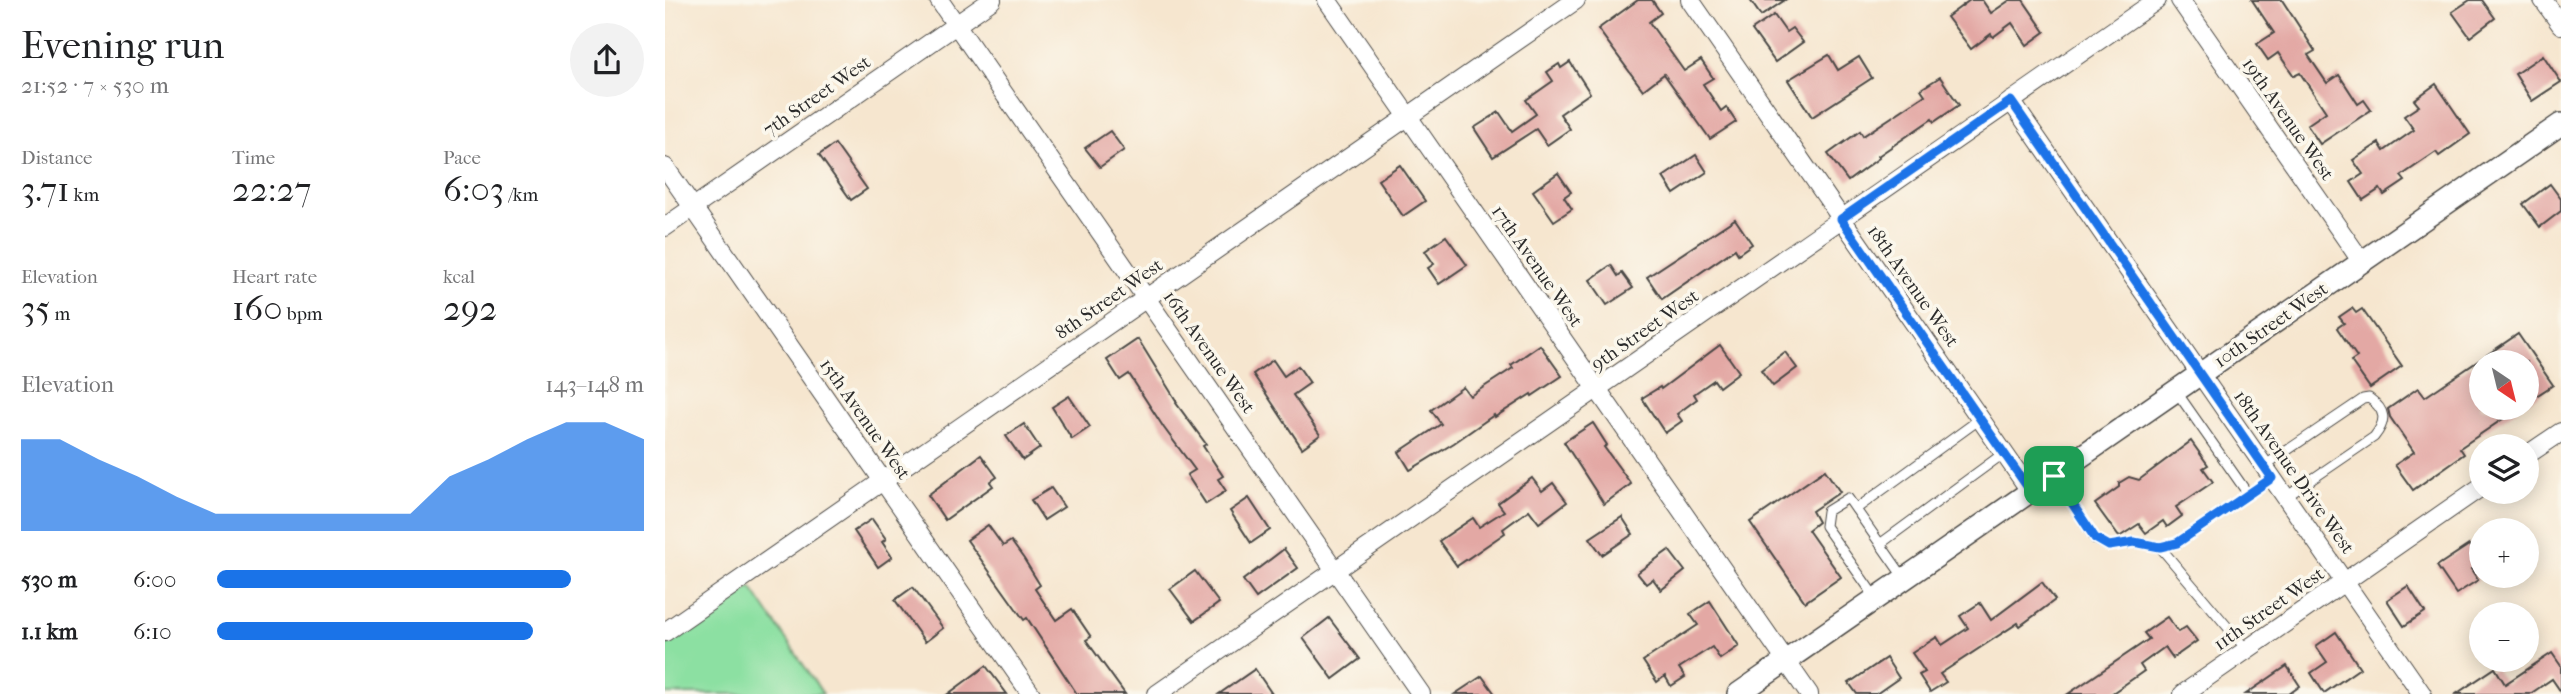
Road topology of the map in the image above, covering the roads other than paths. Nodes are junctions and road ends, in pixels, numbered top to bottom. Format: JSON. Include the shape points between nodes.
{"nodes":[{"id":1,"x":939,"y":0,"type":"edge"},
{"id":2,"x":992,"y":0,"type":"edge"},
{"id":3,"x":1327,"y":0,"type":"edge"},
{"id":4,"x":1576,"y":0,"type":"edge"},
{"id":5,"x":1690,"y":0,"type":"edge"},
{"id":6,"x":2157,"y":0,"type":"edge"},
{"id":7,"x":2180,"y":0,"type":"edge"},
{"id":8,"x":2543,"y":0,"type":"edge"},
{"id":9,"x":957,"y":25,"type":"junction"},
{"id":10,"x":2561,"y":25,"type":"edge"},
{"id":11,"x":2011,"y":101,"type":"junction"},
{"id":12,"x":1408,"y":117,"type":"junction"},
{"id":13,"x":2561,"y":124,"type":"edge"},
{"id":14,"x":665,"y":167,"type":"edge"},
{"id":15,"x":693,"y":208,"type":"junction"},
{"id":16,"x":1841,"y":219,"type":"junction"},
{"id":17,"x":665,"y":227,"type":"edge"},
{"id":18,"x":2362,"y":262,"type":"junction"},
{"id":19,"x":1146,"y":298,"type":"junction"},
{"id":20,"x":2200,"y":374,"type":"junction"},
{"id":21,"x":1597,"y":389,"type":"junction"},
{"id":22,"x":2176,"y":391,"type":"junction"},
{"id":23,"x":1980,"y":419,"type":"junction"},
{"id":24,"x":2561,"y":432,"type":"edge"},
{"id":25,"x":2539,"y":447,"type":"edge"},
{"id":26,"x":2004,"y":453,"type":"junction"},
{"id":27,"x":2268,"y":472,"type":"junction"},
{"id":28,"x":2054,"y":476,"type":"junction"},
{"id":29,"x":883,"y":481,"type":"junction"},
{"id":30,"x":2031,"y":492,"type":"junction"},
{"id":31,"x":2248,"y":494,"type":"junction"},
{"id":32,"x":2469,"y":495,"type":"edge"},
{"id":33,"x":2286,"y":497,"type":"junction"},
{"id":34,"x":1856,"y":509,"type":"junction"},
{"id":35,"x":1880,"y":544,"type":"junction"},
{"id":36,"x":2160,"y":547,"type":"junction"},
{"id":37,"x":1335,"y":570,"type":"junction"},
{"id":38,"x":1905,"y":579,"type":"junction"},
{"id":39,"x":2344,"y":582,"type":"junction"},
{"id":40,"x":1876,"y":599,"type":"junction"},
{"id":41,"x":665,"y":632,"type":"edge"},
{"id":42,"x":2247,"y":650,"type":"junction"},
{"id":43,"x":1786,"y":661,"type":"junction"},
{"id":44,"x":1031,"y":694,"type":"edge"},
{"id":45,"x":1157,"y":694,"type":"edge"},
{"id":46,"x":1421,"y":694,"type":"edge"},
{"id":47,"x":1738,"y":694,"type":"edge"},
{"id":48,"x":1809,"y":694,"type":"edge"},
{"id":49,"x":2183,"y":694,"type":"edge"},
{"id":50,"x":2422,"y":694,"type":"edge"}],
"edges":[{"from":1,"to":9,"type":"street","name":"16th Avenue West"},
{"from":2,"to":9,"type":"street","name":"7th Street West"},
{"from":3,"to":12,"type":"street","name":"17th Avenue West"},
{"from":4,"to":12,"type":"street","name":"8th Street West"},
{"from":5,"to":16,"type":"street","name":"18th Avenue West"},
{"from":6,"to":11,"type":"street","name":"9th Street West"},
{"from":7,"to":18,"type":"street","name":"19th Avenue West"},
{"from":8,"to":10,"type":"street"},
{"from":9,"to":15,"type":"street","name":"7th Street West"},
{"from":9,"to":19,"type":"street","name":"16th Avenue West"},
{"from":11,"to":16,"type":"street","name":"9th Street West"},
{"from":11,"to":20,"type":"street","name":"18th Avenue Drive West"},
{"from":12,"to":19,"type":"street","name":"8th Street West"},
{"from":12,"to":21,"type":"street","name":"17th Avenue West"},
{"from":13,"to":18,"type":"street","name":"10th Street West"},
{"from":14,"to":15,"type":"street","name":"15th Avenue West"},
{"from":15,"to":17,"type":"street","name":"7th Street West"},
{"from":15,"to":29,"type":"street","name":"15th Avenue West"},
{"from":16,"to":21,"type":"street","name":"9th Street West"},
{"from":16,"to":23,"type":"street","name":"18th Avenue West"},
{"from":18,"to":20,"type":"street","name":"10th Street West"},
{"from":19,"to":29,"type":"street","name":"8th Street West"},
{"from":19,"to":37,"type":"street","name":"16th Avenue West"},
{"from":20,"to":22,"type":"street","name":"10th Street West"},
{"from":20,"to":27,"type":"street","name":"18th Avenue Drive West"},
{"from":21,"to":37,"type":"street","name":"9th Street West"},
{"from":21,"to":43,"type":"street","name":"17th Avenue West"},
{"from":22,"to":28,"type":"street","name":"10th Street West"},
{"from":22,"to":31,"type":"lane"},
{"from":23,"to":26,"type":"street","name":"18th Avenue West"},
{"from":23,"to":34,"type":"lane"},
{"from":24,"to":25,"type":"street"},
{"from":26,"to":30,"type":"street","name":"18th Avenue West"},
{"from":26,"to":35,"type":"lane"},
{"from":27,"to":31,"type":"lane"},
{"from":27,"to":33,"type":"street","name":"18th Avenue Drive West"},
{"from":27,"to":33,"type":"lane","via":[[2363,398],[2377,407],[2384,419],[2374,437]]},
{"from":28,"to":30,"type":"street","name":"10th Street West"},
{"from":28,"to":36,"type":"lane","via":[[2103,544],[2134,542]]},
{"from":29,"to":41,"type":"street","name":"8th Street West"},
{"from":29,"to":44,"type":"street","name":"15th Avenue West"},
{"from":30,"to":38,"type":"street","name":"10th Street West"},
{"from":31,"to":36,"type":"lane","via":[[2177,543]]},
{"from":32,"to":39,"type":"street","name":"11th Street West"},
{"from":33,"to":39,"type":"street","name":"18th Avenue Drive West"},
{"from":34,"to":35,"type":"lane"},
{"from":34,"to":40,"type":"lane","via":[[1848,498],[1827,511],[1825,527]]},
{"from":35,"to":38,"type":"lane"},
{"from":36,"to":42,"type":"lane"},
{"from":37,"to":45,"type":"street","name":"9th Street West"},
{"from":37,"to":46,"type":"street","name":"16th Avenue West"},
{"from":38,"to":40,"type":"street","name":"10th Street West"},
{"from":39,"to":42,"type":"street","name":"11th Street West"},
{"from":39,"to":50,"type":"street","name":"18th Avenue Drive West"},
{"from":40,"to":43,"type":"street","name":"10th Street West"},
{"from":42,"to":49,"type":"street","name":"11th Street West"},
{"from":43,"to":47,"type":"street","name":"10th Street West"},
{"from":43,"to":48,"type":"street","name":"17th Avenue West"}]}
